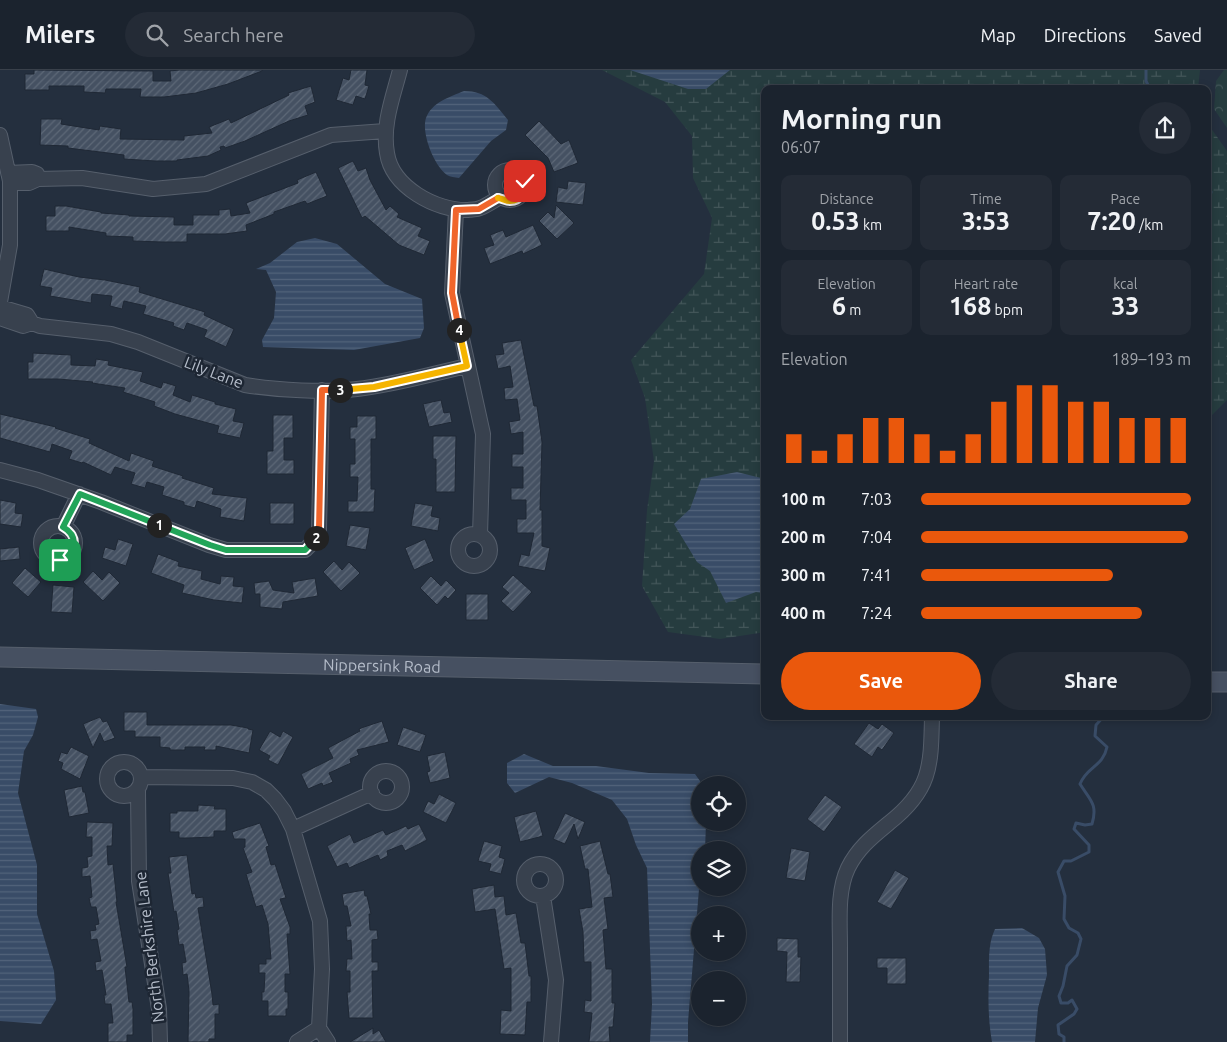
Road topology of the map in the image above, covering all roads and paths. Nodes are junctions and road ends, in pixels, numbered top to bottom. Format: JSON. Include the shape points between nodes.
{"nodes":[{"id":1,"x":400,"y":70,"type":"edge"},
{"id":2,"x":385,"y":131,"type":"junction"},
{"id":3,"x":0,"y":135,"type":"edge"},
{"id":4,"x":9,"y":178,"type":"junction"},
{"id":5,"x":500,"y":197,"type":"dead end"},
{"id":6,"x":456,"y":210,"type":"junction"},
{"id":7,"x":0,"y":302,"type":"edge"},
{"id":8,"x":0,"y":307,"type":"edge"},
{"id":9,"x":0,"y":318,"type":"edge"},
{"id":10,"x":32,"y":323,"type":"junction"},
{"id":11,"x":467,"y":366,"type":"junction"},
{"id":12,"x":322,"y":390,"type":"junction"},
{"id":13,"x":0,"y":470,"type":"edge"},
{"id":14,"x":80,"y":494,"type":"junction"},
{"id":15,"x":63,"y":527,"type":"dead end"},
{"id":16,"x":480,"y":535,"type":"dead end"},
{"id":17,"x":0,"y":657,"type":"edge"},
{"id":18,"x":761,"y":674,"type":"edge"},
{"id":19,"x":1211,"y":682,"type":"edge"},
{"id":20,"x":1227,"y":682,"type":"edge"},
{"id":21,"x":932,"y":720,"type":"edge"},
{"id":22,"x":142,"y":777,"type":"junction"},
{"id":23,"x":138,"y":791,"type":"junction"},
{"id":24,"x":372,"y":794,"type":"dead end"},
{"id":25,"x":293,"y":829,"type":"junction"},
{"id":26,"x":543,"y":896,"type":"dead end"},
{"id":27,"x":319,"y":1028,"type":"junction"},
{"id":28,"x":160,"y":1042,"type":"edge"},
{"id":29,"x":297,"y":1042,"type":"edge"},
{"id":30,"x":328,"y":1042,"type":"edge"},
{"id":31,"x":551,"y":1042,"type":"edge"},
{"id":32,"x":840,"y":1042,"type":"edge"}],
"edges":[{"from":1,"to":2,"type":"street"},
{"from":2,"to":4,"type":"street","via":[[331,135],[206,184],[153,189],[82,178],[38,179],[32,172]]},
{"from":2,"to":6,"type":"street","via":[[387,154],[393,171],[420,196]]},
{"from":3,"to":4,"type":"street"},
{"from":4,"to":7,"type":"street","via":[[10,244]]},
{"from":5,"to":6,"type":"street","via":[[479,209]]},
{"from":6,"to":11,"type":"street","via":[[452,293]]},
{"from":8,"to":10,"type":"street","name":"Lily Lane","via":[[27,315]]},
{"from":9,"to":10,"type":"street","via":[[23,326]]},
{"from":10,"to":12,"type":"street","name":"Lily Lane","via":[[111,334],[245,385]]},
{"from":11,"to":12,"type":"street","name":"Lily Lane","via":[[374,387]]},
{"from":11,"to":16,"type":"street","via":[[483,434]]},
{"from":12,"to":14,"type":"street","via":[[319,529],[305,550],[226,550]]},
{"from":13,"to":14,"type":"street"},
{"from":14,"to":15,"type":"street"},
{"from":17,"to":18,"type":"street","name":"Nippersink Road"},
{"from":19,"to":20,"type":"street"},
{"from":21,"to":32,"type":"street","via":[[932,757],[917,796],[857,851],[847,870],[840,915]]},
{"from":22,"to":23,"type":"street"},
{"from":22,"to":23,"type":"street","via":[[134,765],[122,762],[112,767],[107,777],[109,788],[117,796],[128,797]]},
{"from":22,"to":25,"type":"street","via":[[233,778],[252,782],[275,799]]},
{"from":23,"to":28,"type":"street","name":"North Berkshire Lane","via":[[139,881],[159,1010]]},
{"from":24,"to":25,"type":"street"},
{"from":25,"to":27,"type":"street","via":[[320,921]]},
{"from":26,"to":31,"type":"street","via":[[556,980]]},
{"from":27,"to":29,"type":"street"},
{"from":27,"to":30,"type":"street"}]}
